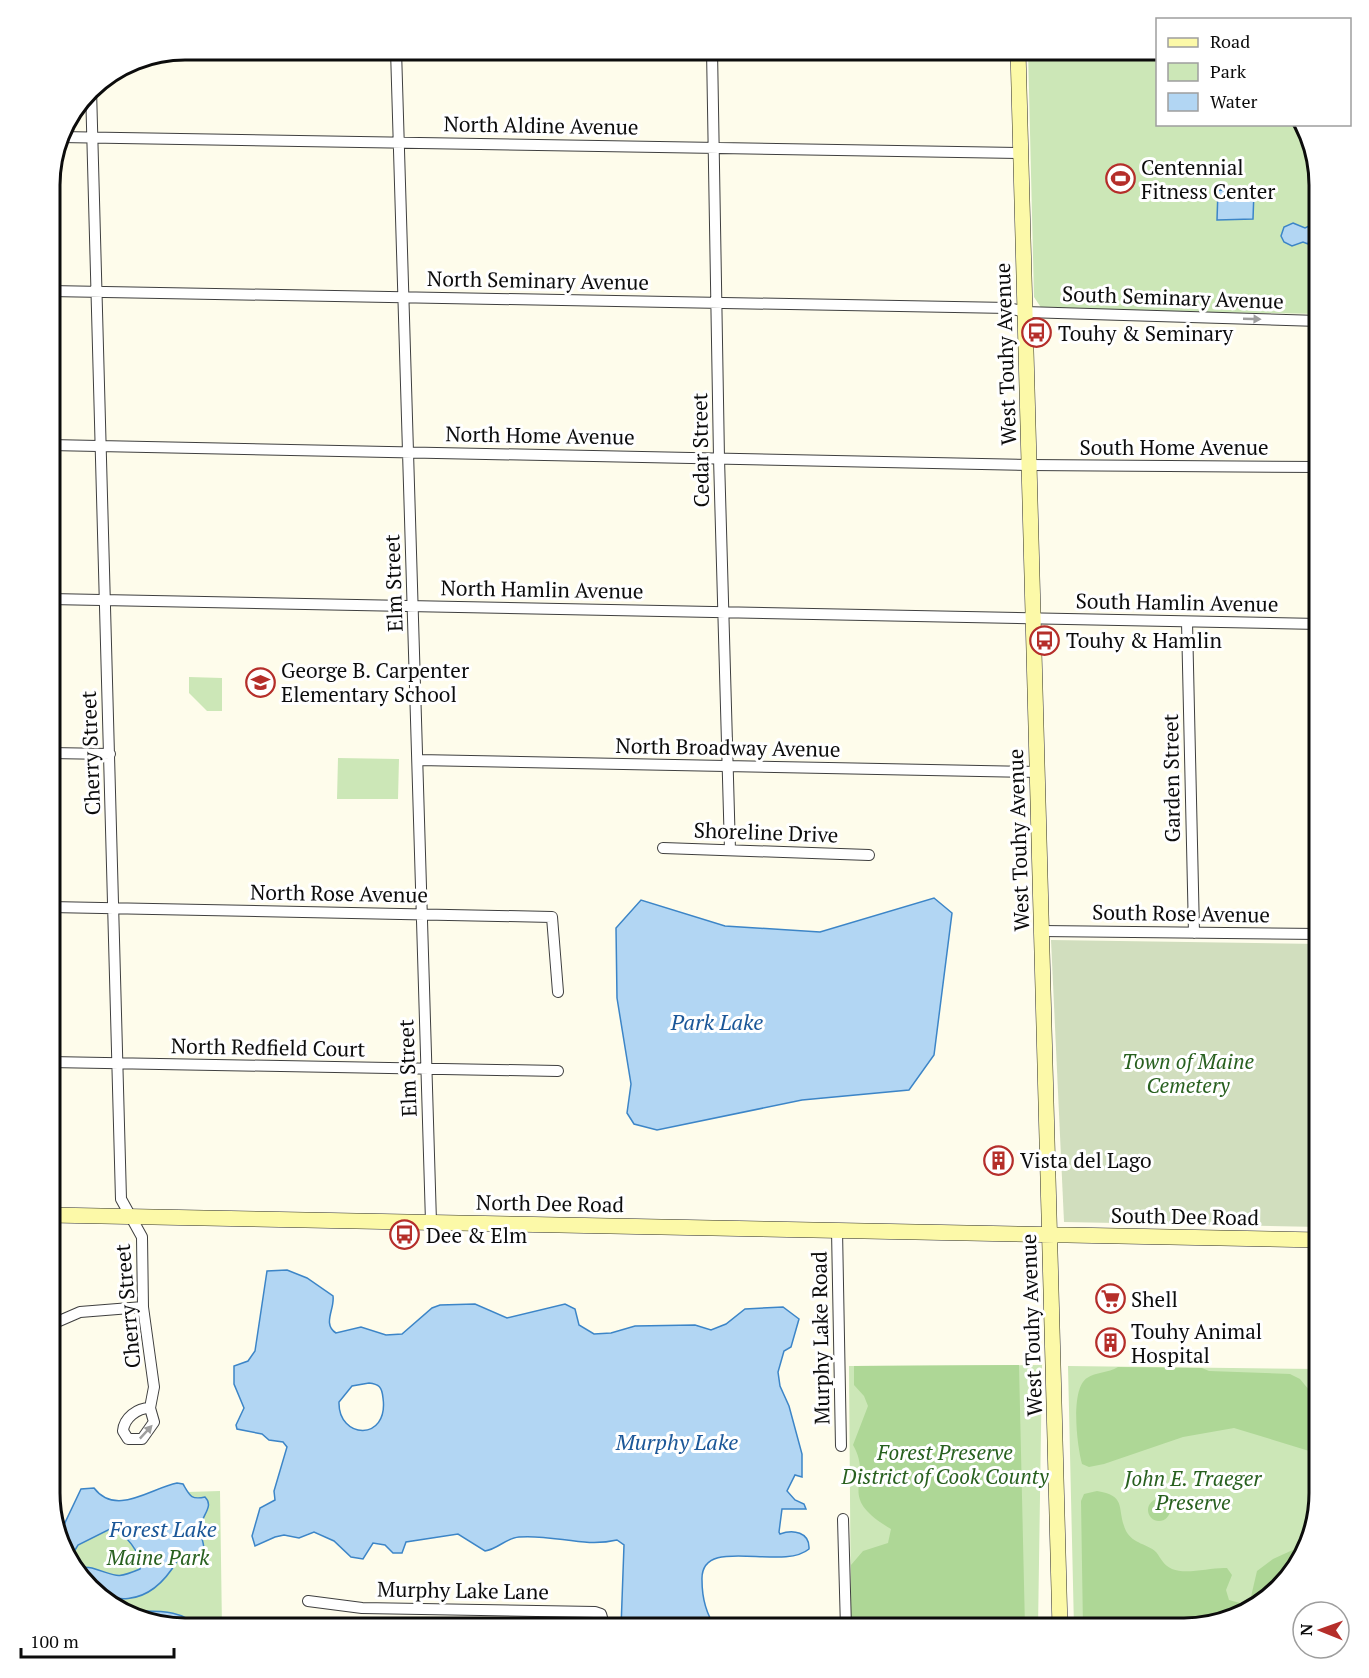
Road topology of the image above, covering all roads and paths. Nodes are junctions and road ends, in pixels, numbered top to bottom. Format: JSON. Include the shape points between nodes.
{"nodes":[{"id":1,"x":396,"y":60,"type":"edge"},
{"id":2,"x":712,"y":60,"type":"edge"},
{"id":3,"x":1018,"y":60,"type":"edge"},
{"id":4,"x":91,"y":103,"type":"edge"},
{"id":5,"x":70,"y":137,"type":"edge"},
{"id":6,"x":92,"y":138,"type":"junction"},
{"id":7,"x":399,"y":142,"type":"junction"},
{"id":8,"x":714,"y":147,"type":"junction"},
{"id":9,"x":1021,"y":153,"type":"junction"},
{"id":10,"x":60,"y":291,"type":"edge"},
{"id":11,"x":97,"y":292,"type":"junction"},
{"id":12,"x":404,"y":297,"type":"junction"},
{"id":13,"x":716,"y":303,"type":"junction"},
{"id":14,"x":1025,"y":312,"type":"junction"},
{"id":15,"x":1309,"y":321,"type":"edge"},
{"id":16,"x":60,"y":445,"type":"edge"},
{"id":17,"x":101,"y":446,"type":"junction"},
{"id":18,"x":408,"y":452,"type":"junction"},
{"id":19,"x":719,"y":458,"type":"junction"},
{"id":20,"x":1029,"y":465,"type":"junction"},
{"id":21,"x":1309,"y":467,"type":"edge"},
{"id":22,"x":60,"y":599,"type":"edge"},
{"id":23,"x":105,"y":600,"type":"junction"},
{"id":24,"x":413,"y":606,"type":"junction"},
{"id":25,"x":724,"y":612,"type":"junction"},
{"id":26,"x":1033,"y":618,"type":"junction"},
{"id":27,"x":1187,"y":622,"type":"junction"},
{"id":28,"x":1309,"y":624,"type":"edge"},
{"id":29,"x":60,"y":753,"type":"edge"},
{"id":30,"x":110,"y":754,"type":"junction"},
{"id":31,"x":418,"y":760,"type":"junction"},
{"id":32,"x":727,"y":766,"type":"junction"},
{"id":33,"x":1037,"y":772,"type":"junction"},
{"id":34,"x":663,"y":848,"type":"dead end"},
{"id":35,"x":730,"y":850,"type":"junction"},
{"id":36,"x":869,"y":855,"type":"dead end"},
{"id":37,"x":60,"y":907,"type":"edge"},
{"id":38,"x":113,"y":908,"type":"junction"},
{"id":39,"x":422,"y":914,"type":"junction"},
{"id":40,"x":1041,"y":931,"type":"junction"},
{"id":41,"x":1194,"y":933,"type":"junction"},
{"id":42,"x":1309,"y":934,"type":"edge"},
{"id":43,"x":558,"y":992,"type":"dead end"},
{"id":44,"x":60,"y":1062,"type":"edge"},
{"id":45,"x":117,"y":1063,"type":"junction"},
{"id":46,"x":427,"y":1069,"type":"junction"},
{"id":47,"x":558,"y":1071,"type":"dead end"},
{"id":48,"x":60,"y":1215,"type":"edge"},
{"id":49,"x":131,"y":1217,"type":"junction"},
{"id":50,"x":432,"y":1222,"type":"junction"},
{"id":51,"x":837,"y":1230,"type":"junction"},
{"id":52,"x":1050,"y":1233,"type":"junction"},
{"id":53,"x":1309,"y":1240,"type":"edge"},
{"id":54,"x":143,"y":1307,"type":"junction"},
{"id":55,"x":60,"y":1321,"type":"edge"},
{"id":56,"x":150,"y":1408,"type":"dead end"},
{"id":57,"x":841,"y":1446,"type":"dead end"},
{"id":58,"x":843,"y":1519,"type":"dead end"},
{"id":59,"x":308,"y":1601,"type":"dead end"},
{"id":60,"x":602,"y":1618,"type":"edge"},
{"id":61,"x":846,"y":1618,"type":"edge"},
{"id":62,"x":1060,"y":1618,"type":"edge"}],
"edges":[{"from":1,"to":7,"type":"street","name":"Elm Street"},
{"from":2,"to":8,"type":"street","name":"Cedar Street"},
{"from":3,"to":9,"type":"main road","name":"West Touhy Avenue"},
{"from":4,"to":6,"type":"street","name":"Cherry Street"},
{"from":5,"to":6,"type":"street","name":"North Aldine Avenue"},
{"from":6,"to":7,"type":"street","name":"North Aldine Avenue"},
{"from":6,"to":11,"type":"street","name":"Cherry Street"},
{"from":7,"to":8,"type":"street","name":"North Aldine Avenue"},
{"from":7,"to":12,"type":"street","name":"Elm Street"},
{"from":8,"to":9,"type":"street","name":"North Aldine Avenue"},
{"from":8,"to":13,"type":"street","name":"Cedar Street"},
{"from":9,"to":14,"type":"main road","name":"West Touhy Avenue"},
{"from":10,"to":11,"type":"street","name":"North Seminary Avenue"},
{"from":11,"to":12,"type":"street","name":"North Seminary Avenue"},
{"from":11,"to":17,"type":"street","name":"Cherry Street"},
{"from":12,"to":13,"type":"street","name":"North Seminary Avenue"},
{"from":12,"to":18,"type":"street","name":"Elm Street"},
{"from":13,"to":14,"type":"street","name":"North Seminary Avenue","via":[[1009,308]]},
{"from":13,"to":19,"type":"street","name":"Cedar Street"},
{"from":14,"to":15,"type":"street","name":"South Seminary Avenue","one_way":true},
{"from":14,"to":20,"type":"main road","name":"West Touhy Avenue"},
{"from":16,"to":17,"type":"street","name":"North Home Avenue"},
{"from":17,"to":18,"type":"street","name":"North Home Avenue"},
{"from":17,"to":23,"type":"street","name":"Cherry Street"},
{"from":18,"to":19,"type":"street","name":"North Home Avenue"},
{"from":18,"to":24,"type":"street","name":"Elm Street"},
{"from":19,"to":20,"type":"street","name":"North Home Avenue"},
{"from":19,"to":25,"type":"street","name":"Cedar Street"},
{"from":20,"to":21,"type":"street","name":"South Home Avenue"},
{"from":20,"to":26,"type":"main road","name":"West Touhy Avenue"},
{"from":22,"to":23,"type":"street","name":"North Hamlin Avenue"},
{"from":23,"to":24,"type":"street","name":"North Hamlin Avenue"},
{"from":23,"to":30,"type":"street","name":"Cherry Street"},
{"from":24,"to":25,"type":"street","name":"North Hamlin Avenue"},
{"from":24,"to":31,"type":"street","name":"Elm Street"},
{"from":25,"to":26,"type":"street","name":"North Hamlin Avenue"},
{"from":25,"to":32,"type":"street","name":"Cedar Street"},
{"from":26,"to":27,"type":"street","name":"South Hamlin Avenue"},
{"from":26,"to":33,"type":"main road","name":"West Touhy Avenue"},
{"from":27,"to":28,"type":"street","name":"South Hamlin Avenue"},
{"from":27,"to":41,"type":"street","name":"Garden Street"},
{"from":29,"to":30,"type":"street"},
{"from":30,"to":38,"type":"street","name":"Cherry Street"},
{"from":31,"to":32,"type":"street","name":"North Broadway Avenue"},
{"from":31,"to":39,"type":"street","name":"Elm Street"},
{"from":32,"to":33,"type":"street","name":"North Broadway Avenue"},
{"from":32,"to":35,"type":"street","name":"Cedar Street"},
{"from":33,"to":40,"type":"main road","name":"West Touhy Avenue"},
{"from":34,"to":35,"type":"street","name":"Shoreline Drive"},
{"from":35,"to":36,"type":"street","name":"Shoreline Drive"},
{"from":37,"to":38,"type":"street","name":"North Rose Avenue"},
{"from":38,"to":39,"type":"street","name":"North Rose Avenue"},
{"from":38,"to":45,"type":"street","name":"Cherry Street"},
{"from":39,"to":43,"type":"street","name":"North Rose Avenue","via":[[552,917]]},
{"from":39,"to":46,"type":"street","name":"Elm Street"},
{"from":40,"to":41,"type":"street","name":"South Rose Avenue"},
{"from":40,"to":52,"type":"main road","name":"West Touhy Avenue"},
{"from":41,"to":42,"type":"street","name":"South Rose Avenue"},
{"from":44,"to":45,"type":"street","name":"North Redfield Court"},
{"from":45,"to":46,"type":"street","name":"North Redfield Court"},
{"from":45,"to":49,"type":"street","name":"Cherry Street","via":[[121,1199]]},
{"from":46,"to":47,"type":"street","name":"North Redfield Court"},
{"from":46,"to":50,"type":"street","name":"Elm Street"},
{"from":48,"to":49,"type":"main road","name":"North Dee Road"},
{"from":49,"to":50,"type":"main road","name":"North Dee Road"},
{"from":49,"to":54,"type":"street","name":"Cherry Street","via":[[142,1237]]},
{"from":50,"to":51,"type":"main road","name":"North Dee Road"},
{"from":51,"to":52,"type":"main road","name":"North Dee Road"},
{"from":51,"to":57,"type":"street","name":"Murphy Lake Road"},
{"from":52,"to":53,"type":"main road","name":"South Dee Road"},
{"from":52,"to":62,"type":"main road","name":"West Touhy Avenue"},
{"from":54,"to":55,"type":"street","via":[[99,1308]]},
{"from":54,"to":56,"type":"street","name":"Cherry Street","via":[[154,1379]]},
{"from":58,"to":61,"type":"street"},
{"from":59,"to":60,"type":"street","name":"Murphy Lake Lane","via":[[362,1608],[595,1612]]}]}
